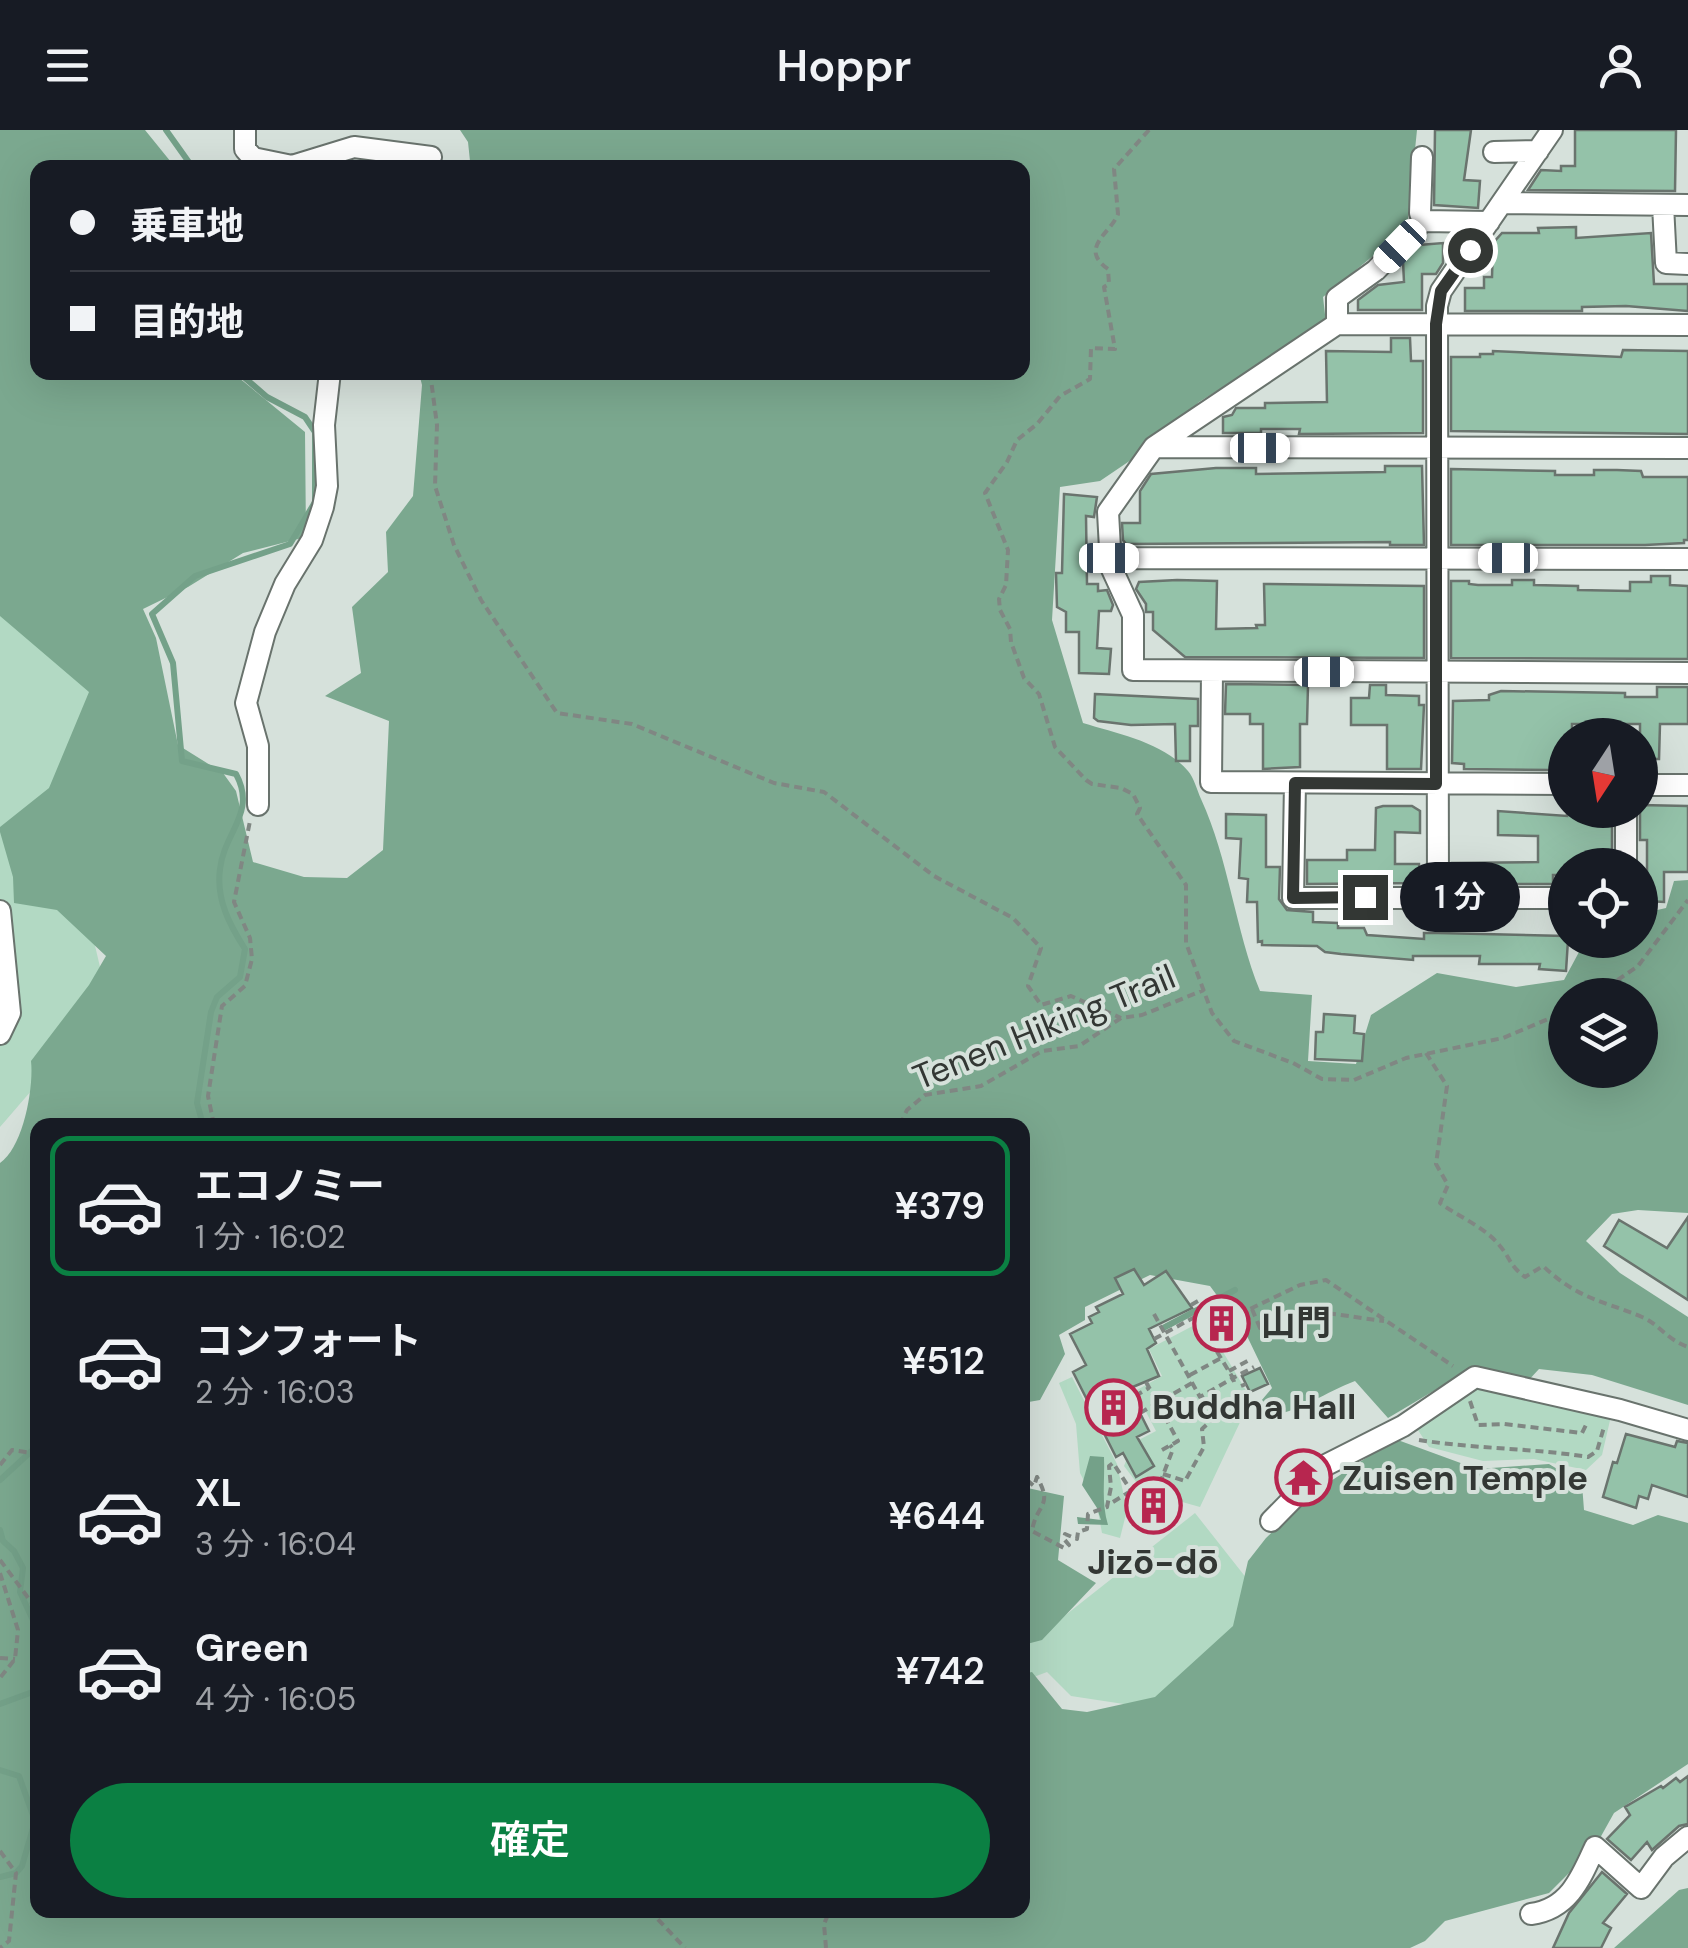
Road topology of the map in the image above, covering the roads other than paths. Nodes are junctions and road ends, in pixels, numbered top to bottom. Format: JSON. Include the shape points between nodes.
{"nodes":[{"id":1,"x":245,"y":130,"type":"edge"},
{"id":2,"x":1552,"y":130,"type":"edge"},
{"id":3,"x":1538,"y":151,"type":"junction"},
{"id":4,"x":1494,"y":152,"type":"dead end"},
{"id":5,"x":432,"y":157,"type":"dead end"},
{"id":6,"x":1422,"y":157,"type":"dead end"},
{"id":7,"x":262,"y":160,"type":"edge"},
{"id":8,"x":315,"y":160,"type":"edge"},
{"id":9,"x":1504,"y":204,"type":"junction"},
{"id":10,"x":1688,"y":204,"type":"edge"},
{"id":11,"x":1663,"y":205,"type":"junction"},
{"id":12,"x":1423,"y":221,"type":"junction"},
{"id":13,"x":1489,"y":222,"type":"junction"},
{"id":14,"x":1688,"y":264,"type":"edge"},
{"id":15,"x":1338,"y":324,"type":"junction"},
{"id":16,"x":1436,"y":324,"type":"junction"},
{"id":17,"x":1688,"y":325,"type":"edge"},
{"id":18,"x":329,"y":380,"type":"edge"},
{"id":19,"x":1154,"y":447,"type":"junction"},
{"id":20,"x":1436,"y":448,"type":"junction"},
{"id":21,"x":1688,"y":448,"type":"edge"},
{"id":22,"x":1109,"y":558,"type":"junction"},
{"id":23,"x":1436,"y":558,"type":"junction"},
{"id":24,"x":1688,"y":559,"type":"edge"},
{"id":25,"x":1212,"y":671,"type":"junction"},
{"id":26,"x":1436,"y":672,"type":"junction"},
{"id":27,"x":1688,"y":673,"type":"edge"},
{"id":28,"x":1295,"y":783,"type":"junction"},
{"id":29,"x":1436,"y":784,"type":"junction"},
{"id":30,"x":1548,"y":784,"type":"edge"},
{"id":31,"x":1658,"y":785,"type":"edge"},
{"id":32,"x":1688,"y":785,"type":"edge"},
{"id":33,"x":258,"y":805,"type":"road end"},
{"id":34,"x":1438,"y":896,"type":"junction"},
{"id":35,"x":1548,"y":898,"type":"edge"},
{"id":36,"x":0,"y":910,"type":"edge"},
{"id":37,"x":0,"y":1034,"type":"edge"},
{"id":38,"x":1688,"y":1430,"type":"edge"},
{"id":39,"x":1271,"y":1521,"type":"dead end"},
{"id":40,"x":1688,"y":1836,"type":"edge"},
{"id":41,"x":1532,"y":1914,"type":"dead end"}],
"edges":[{"from":1,"to":7,"type":"street","via":[[246,149]]},
{"from":2,"to":3,"type":"street"},
{"from":3,"to":4,"type":"street"},
{"from":3,"to":9,"type":"street"},
{"from":5,"to":8,"type":"street","via":[[354,148]]},
{"from":6,"to":12,"type":"street"},
{"from":9,"to":11,"type":"street"},
{"from":9,"to":13,"type":"street"},
{"from":10,"to":11,"type":"street"},
{"from":11,"to":14,"type":"street","via":[[1666,264]]},
{"from":12,"to":13,"type":"street"},
{"from":12,"to":15,"type":"street","via":[[1338,298]]},
{"from":13,"to":16,"type":"street","via":[[1441,291]]},
{"from":15,"to":16,"type":"street"},
{"from":15,"to":19,"type":"street"},
{"from":16,"to":17,"type":"street"},
{"from":16,"to":20,"type":"street"},
{"from":18,"to":33,"type":"street","via":[[324,507],[264,632],[246,703],[258,746]]},
{"from":19,"to":20,"type":"street"},
{"from":19,"to":22,"type":"street","via":[[1108,512]]},
{"from":20,"to":21,"type":"street"},
{"from":20,"to":23,"type":"street"},
{"from":22,"to":23,"type":"street"},
{"from":22,"to":25,"type":"street","via":[[1133,615],[1134,670]]},
{"from":23,"to":24,"type":"street"},
{"from":23,"to":26,"type":"street"},
{"from":25,"to":26,"type":"street"},
{"from":25,"to":28,"type":"street","via":[[1212,782]]},
{"from":26,"to":27,"type":"street"},
{"from":26,"to":29,"type":"street"},
{"from":28,"to":29,"type":"street"},
{"from":28,"to":34,"type":"street","via":[[1293,898]]},
{"from":29,"to":30,"type":"street"},
{"from":29,"to":34,"type":"street"},
{"from":31,"to":32,"type":"street"},
{"from":34,"to":35,"type":"street"},
{"from":36,"to":37,"type":"street","via":[[10,1014]]},
{"from":38,"to":39,"type":"street","via":[[1469,1381],[1402,1426],[1326,1464]]},
{"from":40,"to":41,"type":"street","via":[[1640,1888],[1596,1847],[1558,1907]]}]}
